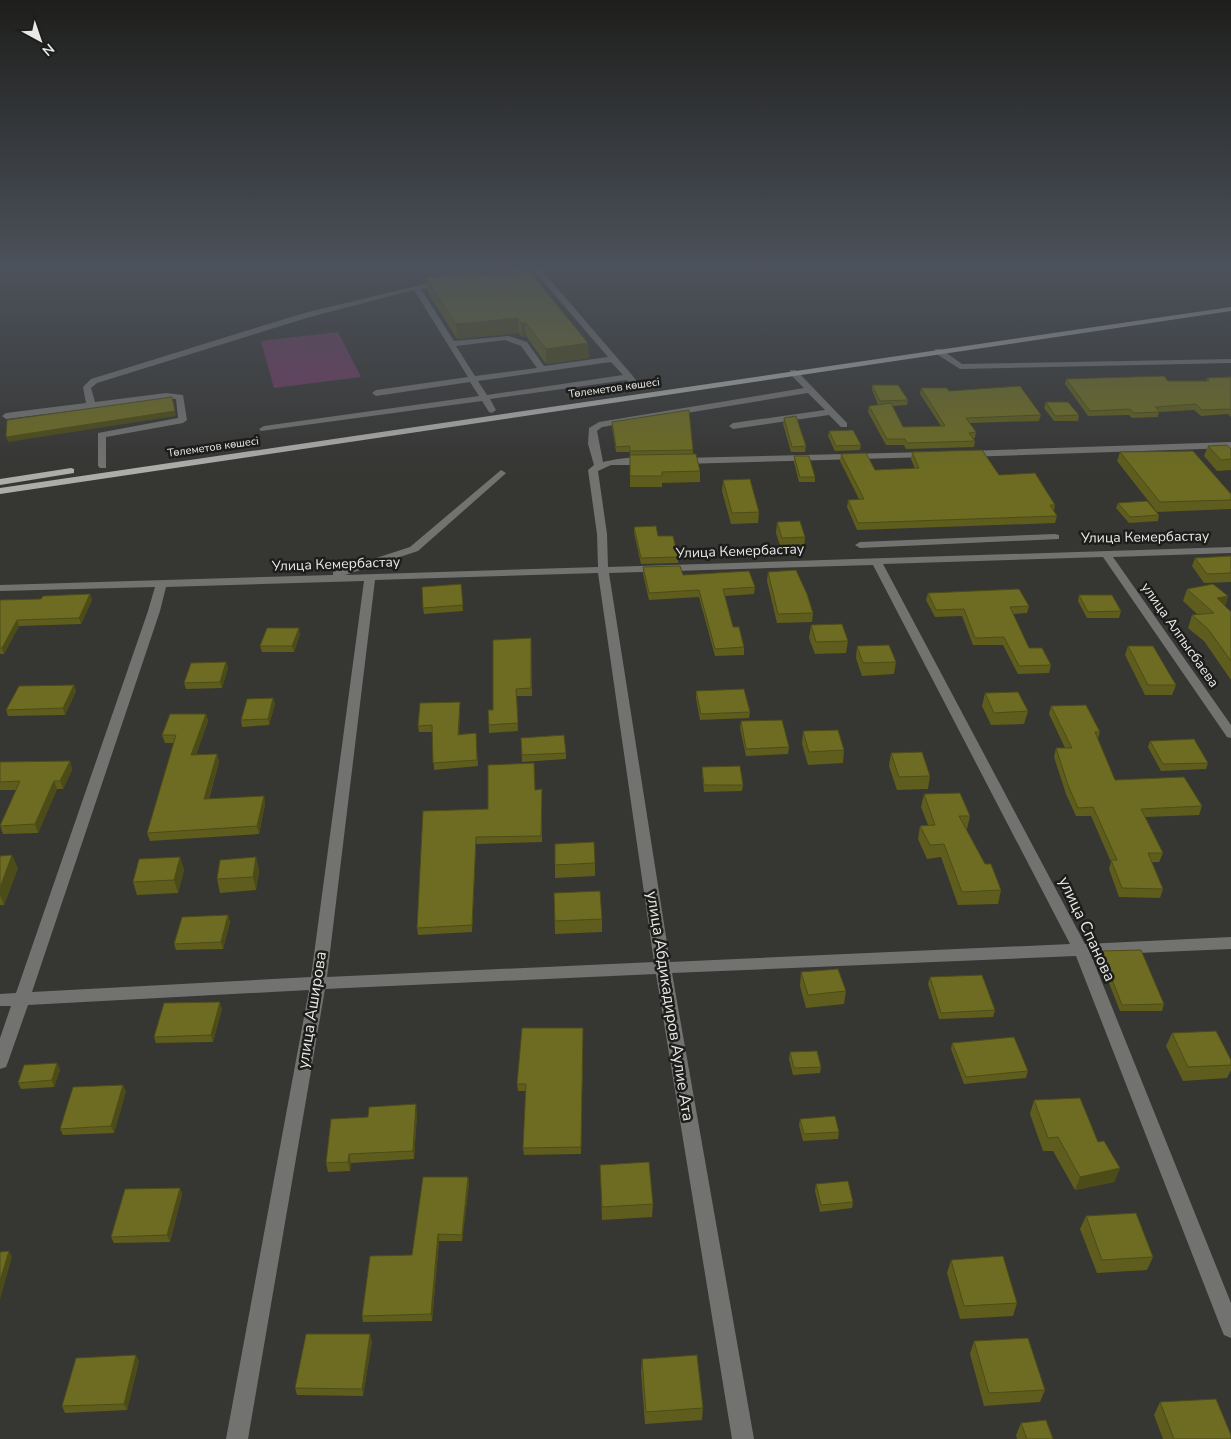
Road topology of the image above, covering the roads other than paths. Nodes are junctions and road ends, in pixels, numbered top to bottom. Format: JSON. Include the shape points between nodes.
{"nodes":[{"id":1,"x":242,"y":335,"type":"edge"},
{"id":2,"x":445,"y":335,"type":"edge"},
{"id":3,"x":593,"y":335,"type":"edge"},
{"id":4,"x":1007,"y":335,"type":"edge"},
{"id":5,"x":1049,"y":335,"type":"edge"},
{"id":6,"x":451,"y":344,"type":"junction"},
{"id":7,"x":938,"y":351,"type":"junction"},
{"id":8,"x":614,"y":360,"type":"junction"},
{"id":9,"x":1231,"y":360,"type":"edge"},
{"id":10,"x":542,"y":369,"type":"junction"},
{"id":11,"x":793,"y":372,"type":"junction"},
{"id":12,"x":472,"y":378,"type":"junction"},
{"id":13,"x":629,"y":378,"type":"junction"},
{"id":14,"x":638,"y":388,"type":"junction"},
{"id":15,"x":810,"y":390,"type":"junction"},
{"id":16,"x":376,"y":393,"type":"dead end"},
{"id":17,"x":484,"y":398,"type":"junction"},
{"id":18,"x":91,"y":405,"type":"junction"},
{"id":19,"x":492,"y":410,"type":"junction"},
{"id":20,"x":832,"y":412,"type":"junction"},
{"id":21,"x":6,"y":416,"type":"dead end"},
{"id":22,"x":844,"y":425,"type":"dead end"},
{"id":23,"x":733,"y":426,"type":"dead end"},
{"id":24,"x":264,"y":428,"type":"dead end"},
{"id":25,"x":1231,"y":445,"type":"edge"},
{"id":26,"x":953,"y":454,"type":"edge"},
{"id":27,"x":933,"y":455,"type":"edge"},
{"id":28,"x":674,"y":461,"type":"edge"},
{"id":29,"x":654,"y":462,"type":"edge"},
{"id":30,"x":103,"y":466,"type":"junction"},
{"id":31,"x":598,"y":466,"type":"junction"},
{"id":32,"x":501,"y":473,"type":"dead end"},
{"id":33,"x":0,"y":482,"type":"edge"},
{"id":34,"x":0,"y":490,"type":"edge"},
{"id":35,"x":1055,"y":537,"type":"dead end"},
{"id":36,"x":1013,"y":539,"type":"junction"},
{"id":37,"x":931,"y":542,"type":"junction"},
{"id":38,"x":860,"y":545,"type":"dead end"},
{"id":39,"x":1231,"y":550,"type":"edge"},
{"id":40,"x":1105,"y":553,"type":"junction"},
{"id":41,"x":1023,"y":556,"type":"junction"},
{"id":42,"x":939,"y":559,"type":"junction"},
{"id":43,"x":876,"y":561,"type":"junction"},
{"id":44,"x":603,"y":571,"type":"junction"},
{"id":45,"x":370,"y":577,"type":"junction"},
{"id":46,"x":323,"y":579,"type":"junction"},
{"id":47,"x":161,"y":584,"type":"junction"},
{"id":48,"x":0,"y":588,"type":"edge"},
{"id":49,"x":1231,"y":734,"type":"edge"},
{"id":50,"x":1231,"y":943,"type":"edge"},
{"id":51,"x":1081,"y":950,"type":"junction"},
{"id":52,"x":663,"y":968,"type":"junction"},
{"id":53,"x":318,"y":983,"type":"junction"},
{"id":54,"x":23,"y":999,"type":"junction"},
{"id":55,"x":0,"y":1000,"type":"edge"},
{"id":56,"x":0,"y":1062,"type":"edge"},
{"id":57,"x":1231,"y":1328,"type":"edge"},
{"id":58,"x":237,"y":1439,"type":"edge"},
{"id":59,"x":743,"y":1439,"type":"edge"}],
"edges":[{"from":1,"to":18,"type":"street","via":[[94,381],[87,387]]},
{"from":2,"to":6,"type":"street"},
{"from":3,"to":8,"type":"street"},
{"from":4,"to":14,"type":"main road","name":"Төлеметов көшесі"},
{"from":5,"to":7,"type":"main road","name":"Төлеметов көшесі"},
{"from":6,"to":10,"type":"street","via":[[506,338],[524,344]]},
{"from":6,"to":12,"type":"street"},
{"from":7,"to":9,"type":"street","via":[[960,367]]},
{"from":7,"to":11,"type":"main road","name":"Төлеметов көшесі"},
{"from":8,"to":10,"type":"street"},
{"from":8,"to":13,"type":"street"},
{"from":10,"to":12,"type":"street"},
{"from":11,"to":15,"type":"street"},
{"from":11,"to":34,"type":"main road","name":"Төлеметов көшесі"},
{"from":12,"to":16,"type":"street"},
{"from":12,"to":17,"type":"street"},
{"from":13,"to":14,"type":"street"},
{"from":13,"to":17,"type":"street"},
{"from":14,"to":19,"type":"main road","name":"Төлеметов көшесі"},
{"from":15,"to":20,"type":"street"},
{"from":15,"to":31,"type":"street","via":[[599,425],[592,430]]},
{"from":17,"to":19,"type":"street"},
{"from":17,"to":24,"type":"street"},
{"from":18,"to":21,"type":"street"},
{"from":18,"to":30,"type":"street","via":[[180,397],[183,420],[101,435]]},
{"from":19,"to":30,"type":"main road","name":"Төлеметов көшесі"},
{"from":20,"to":22,"type":"street"},
{"from":20,"to":23,"type":"street"},
{"from":25,"to":26,"type":"street"},
{"from":27,"to":28,"type":"street"},
{"from":29,"to":31,"type":"street","via":[[614,462]]},
{"from":30,"to":33,"type":"main road","name":"Төлеметов көшесі"},
{"from":31,"to":44,"type":"street","name":"улица Абдикадиров Аулие Ата","via":[[592,470],[602,534]]},
{"from":32,"to":46,"type":"street","via":[[414,549]]},
{"from":35,"to":36,"type":"street"},
{"from":36,"to":37,"type":"street"},
{"from":36,"to":41,"type":"street"},
{"from":37,"to":38,"type":"street"},
{"from":37,"to":42,"type":"street"},
{"from":39,"to":40,"type":"street","name":"Улица Кемербастау"},
{"from":40,"to":41,"type":"street","name":"Улица Кемербастау"},
{"from":40,"to":49,"type":"street","name":"улица Алпысбаева"},
{"from":41,"to":42,"type":"street","name":"Улица Кемербастау"},
{"from":42,"to":43,"type":"street","name":"Улица Кемербастау"},
{"from":43,"to":44,"type":"street","name":"Улица Кемербастау"},
{"from":43,"to":51,"type":"street","name":"улица Спанова"},
{"from":44,"to":45,"type":"street","name":"Улица Кемербастау"},
{"from":44,"to":52,"type":"street","name":"улица Абдикадиров Аулие Ата"},
{"from":45,"to":46,"type":"street","name":"Улица Кемербастау"},
{"from":45,"to":53,"type":"street","name":"улица Аширова"},
{"from":46,"to":47,"type":"street","name":"Улица Кемербастау"},
{"from":47,"to":48,"type":"street","name":"Улица Кемербастау"},
{"from":47,"to":54,"type":"street"},
{"from":50,"to":51,"type":"street"},
{"from":51,"to":52,"type":"street"},
{"from":51,"to":57,"type":"street","name":"улица Спанова"},
{"from":52,"to":53,"type":"street"},
{"from":52,"to":59,"type":"street","name":"улица Абдикадиров Аулие Ата"},
{"from":53,"to":54,"type":"street"},
{"from":53,"to":58,"type":"street","name":"улица Аширова"},
{"from":54,"to":55,"type":"street"},
{"from":54,"to":56,"type":"street"}]}
